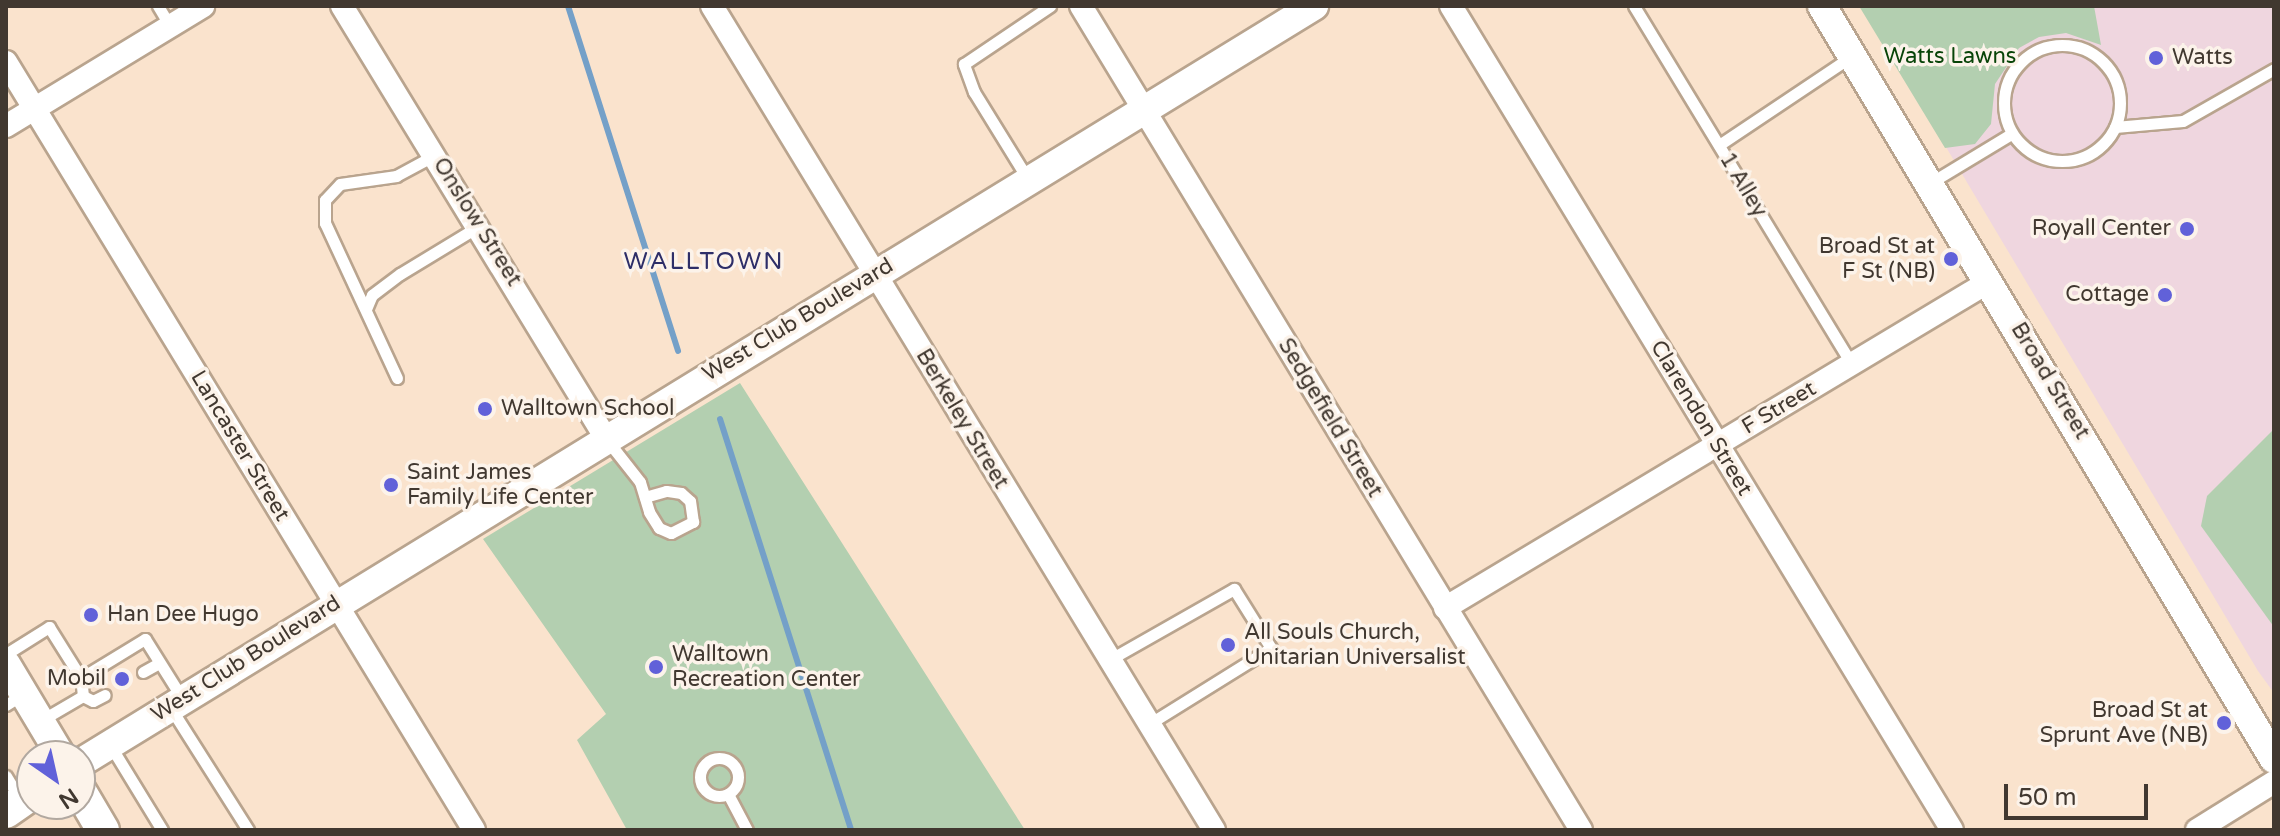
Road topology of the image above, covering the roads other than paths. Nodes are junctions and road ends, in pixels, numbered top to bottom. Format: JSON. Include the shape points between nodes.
{"nodes":[{"id":1,"x":158,"y":6,"type":"edge"},
{"id":2,"x":203,"y":6,"type":"edge"},
{"id":3,"x":342,"y":6,"type":"edge"},
{"id":4,"x":712,"y":6,"type":"edge"},
{"id":5,"x":1050,"y":6,"type":"edge"},
{"id":6,"x":1081,"y":6,"type":"edge"},
{"id":7,"x":1314,"y":6,"type":"edge"},
{"id":8,"x":1451,"y":6,"type":"edge"},
{"id":9,"x":1634,"y":6,"type":"edge"},
{"id":10,"x":1822,"y":6,"type":"edge"},
{"id":11,"x":170,"y":26,"type":"junction"},
{"id":12,"x":1852,"y":55,"type":"junction"},
{"id":13,"x":6,"y":62,"type":"edge"},
{"id":14,"x":2274,"y":69,"type":"edge"},
{"id":15,"x":35,"y":109,"type":"junction"},
{"id":16,"x":1144,"y":112,"type":"junction"},
{"id":17,"x":6,"y":126,"type":"edge"},
{"id":18,"x":2115,"y":127,"type":"junction"},
{"id":19,"x":2011,"y":134,"type":"junction"},
{"id":20,"x":1719,"y":145,"type":"junction"},
{"id":21,"x":436,"y":155,"type":"junction"},
{"id":22,"x":1029,"y":181,"type":"junction"},
{"id":23,"x":1930,"y":183,"type":"junction"},
{"id":24,"x":480,"y":226,"type":"junction"},
{"id":25,"x":874,"y":274,"type":"junction"},
{"id":26,"x":1990,"y":281,"type":"junction"},
{"id":27,"x":366,"y":309,"type":"junction"},
{"id":28,"x":1852,"y":364,"type":"junction"},
{"id":29,"x":397,"y":378,"type":"dead end"},
{"id":30,"x":607,"y":440,"type":"junction"},
{"id":31,"x":1717,"y":445,"type":"junction"},
{"id":32,"x":645,"y":497,"type":"junction"},
{"id":33,"x":336,"y":603,"type":"junction"},
{"id":34,"x":1445,"y":608,"type":"junction"},
{"id":35,"x":6,"y":654,"type":"edge"},
{"id":36,"x":1109,"y":660,"type":"junction"},
{"id":37,"x":159,"y":663,"type":"junction"},
{"id":38,"x":6,"y":664,"type":"edge"},
{"id":39,"x":143,"y":672,"type":"dead end"},
{"id":40,"x":81,"y":678,"type":"junction"},
{"id":41,"x":105,"y":695,"type":"dead end"},
{"id":42,"x":83,"y":696,"type":"junction"},
{"id":43,"x":15,"y":699,"type":"edge"},
{"id":44,"x":176,"y":702,"type":"junction"},
{"id":45,"x":40,"y":722,"type":"junction"},
{"id":46,"x":1149,"y":724,"type":"junction"},
{"id":47,"x":51,"y":740,"type":"edge"},
{"id":48,"x":110,"y":745,"type":"junction"},
{"id":49,"x":96,"y":753,"type":"edge"},
{"id":50,"x":2274,"y":759,"type":"edge"},
{"id":51,"x":2274,"y":782,"type":"edge"},
{"id":52,"x":728,"y":794,"type":"dead end"},
{"id":53,"x":162,"y":830,"type":"edge"},
{"id":54,"x":248,"y":830,"type":"edge"},
{"id":55,"x":474,"y":830,"type":"edge"},
{"id":56,"x":747,"y":830,"type":"edge"},
{"id":57,"x":1214,"y":830,"type":"edge"},
{"id":58,"x":1581,"y":830,"type":"edge"},
{"id":59,"x":1952,"y":830,"type":"edge"},
{"id":60,"x":2197,"y":830,"type":"edge"}],
"edges":[{"from":1,"to":11,"type":"lane"},
{"from":2,"to":11,"type":"street"},
{"from":3,"to":21,"type":"street","name":"Onslow Street"},
{"from":4,"to":25,"type":"street","name":"Berkeley Street"},
{"from":5,"to":22,"type":"lane","via":[[971,55],[963,73]]},
{"from":6,"to":16,"type":"street","name":"Sedgefield Street"},
{"from":7,"to":16,"type":"street","name":"West Club Boulevard"},
{"from":8,"to":31,"type":"street","name":"Clarendon Street"},
{"from":9,"to":20,"type":"lane","name":"1 Alley"},
{"from":10,"to":12,"type":"street","name":"Broad Street"},
{"from":11,"to":15,"type":"street"},
{"from":12,"to":20,"type":"lane"},
{"from":12,"to":23,"type":"street","name":"Broad Street"},
{"from":13,"to":15,"type":"street","name":"Lancaster Street"},
{"from":14,"to":18,"type":"lane","via":[[2183,121]]},
{"from":15,"to":17,"type":"street"},
{"from":15,"to":33,"type":"street","name":"Lancaster Street"},
{"from":16,"to":22,"type":"street","name":"West Club Boulevard"},
{"from":16,"to":34,"type":"street","name":"Sedgefield Street"},
{"from":18,"to":19,"type":"lane","via":[[2096,150],[2069,161],[2041,158]]},
{"from":18,"to":19,"type":"lane","via":[[2119,90],[2108,68],[2078,47],[2053,45],[2030,54],[2007,82],[2003,107]]},
{"from":19,"to":23,"type":"lane"},
{"from":20,"to":28,"type":"lane","name":"1 Alley"},
{"from":21,"to":24,"type":"street","name":"Onslow Street"},
{"from":21,"to":27,"type":"lane","via":[[396,176],[340,184],[325,200],[325,223]]},
{"from":22,"to":25,"type":"street","name":"West Club Boulevard"},
{"from":23,"to":26,"type":"street","name":"Broad Street"},
{"from":24,"to":27,"type":"lane","via":[[400,274],[372,295]]},
{"from":24,"to":30,"type":"street","name":"Onslow Street"},
{"from":25,"to":30,"type":"street","name":"West Club Boulevard"},
{"from":25,"to":36,"type":"street","name":"Berkeley Street"},
{"from":26,"to":28,"type":"street","name":"F Street"},
{"from":26,"to":50,"type":"street","name":"Broad Street"},
{"from":27,"to":29,"type":"lane"},
{"from":28,"to":31,"type":"street","name":"F Street"},
{"from":30,"to":32,"type":"lane","via":[[640,482]]},
{"from":30,"to":33,"type":"street","name":"West Club Boulevard"},
{"from":31,"to":34,"type":"street","name":"F Street"},
{"from":31,"to":59,"type":"street","name":"Clarendon Street"},
{"from":32,"to":32,"type":"lane","via":[[659,528],[671,533],[693,522],[690,501],[681,493]]},
{"from":33,"to":44,"type":"street","name":"West Club Boulevard"},
{"from":33,"to":55,"type":"street","name":"Lancaster Street"},
{"from":34,"to":58,"type":"street","name":"Sedgefield Street"},
{"from":35,"to":40,"type":"lane","via":[[49,627]]},
{"from":36,"to":46,"type":"street","name":"Berkeley Street"},
{"from":36,"to":46,"type":"lane","via":[[1234,589],[1271,648]]},
{"from":37,"to":39,"type":"lane"},
{"from":37,"to":40,"type":"lane","via":[[145,639]]},
{"from":37,"to":44,"type":"lane"},
{"from":38,"to":43,"type":"street"},
{"from":40,"to":42,"type":"lane"},
{"from":41,"to":42,"type":"lane","via":[[93,701]]},
{"from":42,"to":45,"type":"lane"},
{"from":43,"to":45,"type":"street"},
{"from":44,"to":48,"type":"street","name":"West Club Boulevard"},
{"from":44,"to":54,"type":"lane"},
{"from":45,"to":47,"type":"street"},
{"from":46,"to":57,"type":"street","name":"Berkeley Street"},
{"from":48,"to":49,"type":"street","name":"West Club Boulevard"},
{"from":48,"to":53,"type":"lane"},
{"from":51,"to":60,"type":"street"},
{"from":52,"to":56,"type":"lane"}]}
